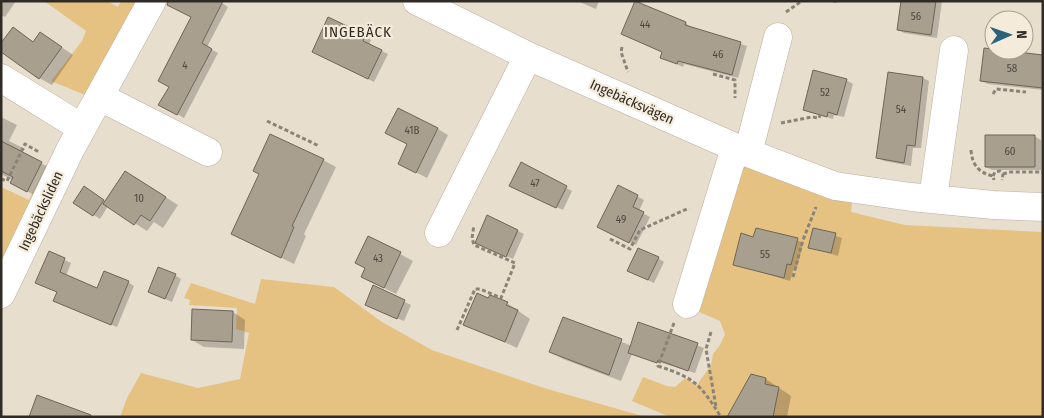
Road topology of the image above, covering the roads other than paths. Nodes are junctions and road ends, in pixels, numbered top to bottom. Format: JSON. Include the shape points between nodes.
{"nodes":[{"id":1,"x":152,"y":1,"type":"edge"},
{"id":2,"x":418,"y":1,"type":"edge"},
{"id":3,"x":782,"y":24,"type":"road end"},
{"id":4,"x":954,"y":50,"type":"dead end"},
{"id":5,"x":528,"y":56,"type":"junction"},
{"id":6,"x":1,"y":78,"type":"edge"},
{"id":7,"x":100,"y":97,"type":"junction"},
{"id":8,"x":82,"y":128,"type":"junction"},
{"id":9,"x":742,"y":150,"type":"junction"},
{"id":10,"x":208,"y":152,"type":"dead end"},
{"id":11,"x":933,"y":198,"type":"junction"},
{"id":12,"x":1043,"y":207,"type":"edge"},
{"id":13,"x":439,"y":233,"type":"dead end"},
{"id":14,"x":1,"y":294,"type":"edge"},
{"id":15,"x":680,"y":313,"type":"road end"}],
"edges":[{"from":1,"to":7,"type":"street","name":"Ingebäcksliden"},
{"from":2,"to":5,"type":"street","name":"Ingebäcksvägen"},
{"from":3,"to":9,"type":"street"},
{"from":4,"to":11,"type":"street"},
{"from":5,"to":9,"type":"street","name":"Ingebäcksvägen"},
{"from":5,"to":13,"type":"street"},
{"from":6,"to":8,"type":"street"},
{"from":7,"to":8,"type":"street","name":"Ingebäcksliden"},
{"from":7,"to":10,"type":"street"},
{"from":8,"to":14,"type":"street","name":"Ingebäcksliden"},
{"from":9,"to":11,"type":"street","name":"Ingebäcksvägen","via":[[835,186]]},
{"from":9,"to":15,"type":"street"},
{"from":11,"to":12,"type":"street","name":"Ingebäcksvägen"}]}
